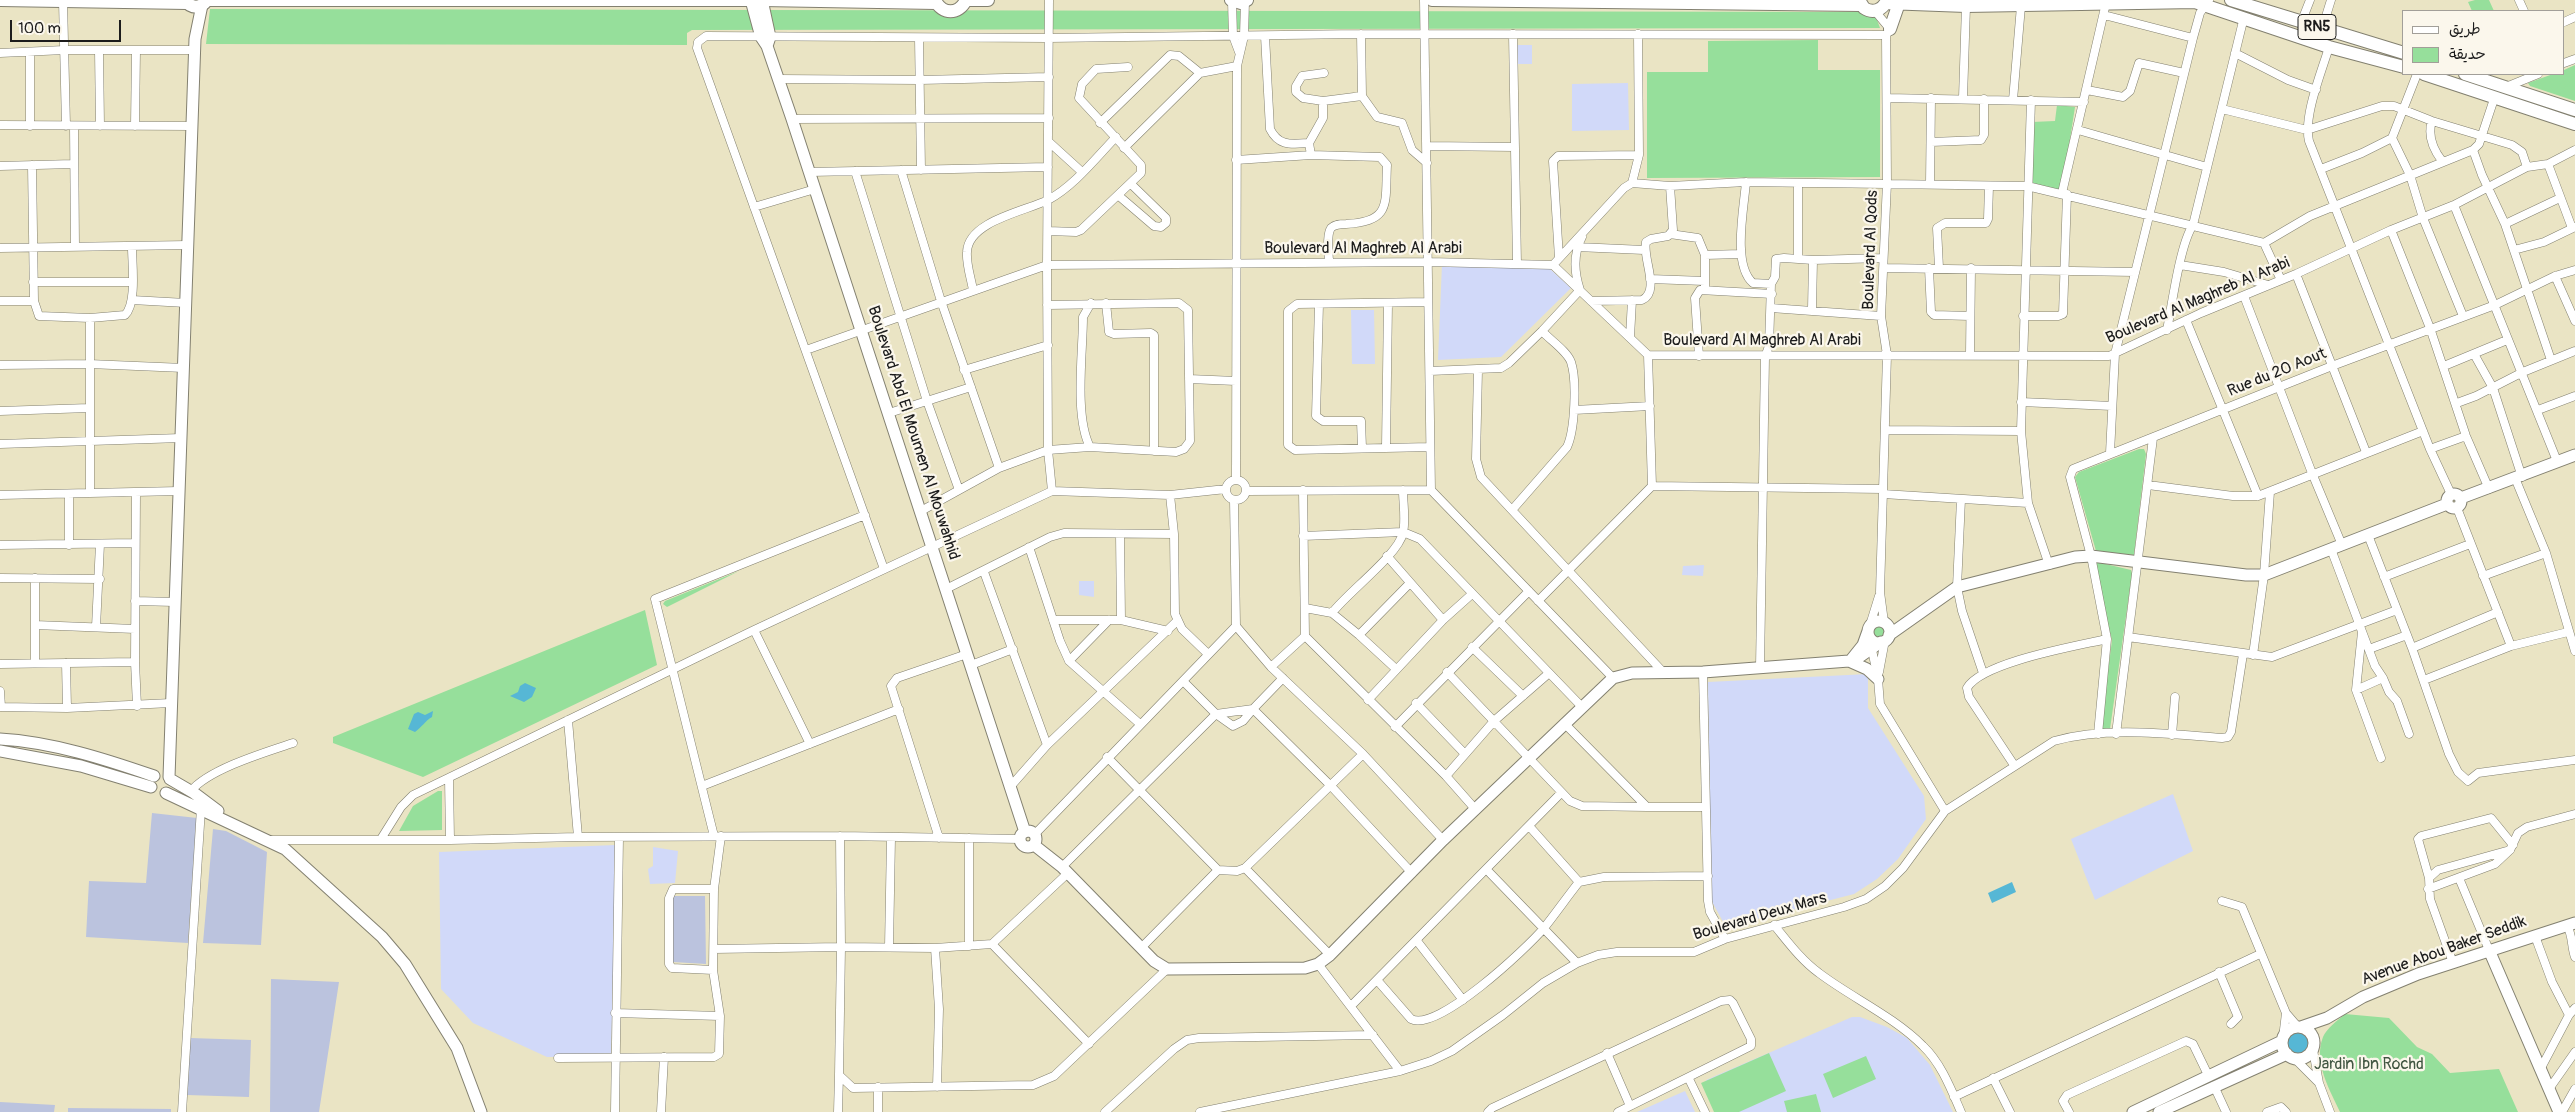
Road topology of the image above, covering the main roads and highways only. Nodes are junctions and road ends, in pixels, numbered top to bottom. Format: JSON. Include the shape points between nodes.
{"nodes":[{"id":1,"x":0,"y":0,"type":"edge"},
{"id":2,"x":752,"y":0,"type":"edge"},
{"id":3,"x":762,"y":0,"type":"edge"},
{"id":4,"x":966,"y":0,"type":"edge"},
{"id":5,"x":988,"y":0,"type":"edge"},
{"id":6,"x":1432,"y":0,"type":"edge"},
{"id":7,"x":2230,"y":0,"type":"edge"},
{"id":8,"x":63,"y":1,"type":"edge"},
{"id":9,"x":935,"y":1,"type":"edge"},
{"id":10,"x":206,"y":2,"type":"edge"},
{"id":11,"x":1860,"y":2,"type":"edge"},
{"id":12,"x":187,"y":3,"type":"edge"},
{"id":13,"x":1886,"y":4,"type":"edge"},
{"id":14,"x":2202,"y":4,"type":"edge"},
{"id":15,"x":1889,"y":31,"type":"road end"},
{"id":16,"x":2402,"y":52,"type":"edge"},
{"id":17,"x":2402,"y":66,"type":"edge"},
{"id":18,"x":2427,"y":75,"type":"edge"},
{"id":19,"x":2468,"y":75,"type":"edge"},
{"id":20,"x":2575,"y":110,"type":"edge"},
{"id":21,"x":2575,"y":124,"type":"edge"}],
"edges":[{"from":1,"to":8,"type":"main road"},
{"from":2,"to":3,"type":"main road"},
{"from":2,"to":10,"type":"main road"},
{"from":3,"to":9,"type":"main road"},
{"from":4,"to":5,"type":"main road"},
{"from":4,"to":9,"type":"main road","via":[[954,11],[944,10]]},
{"from":6,"to":11,"type":"main road","number":"RN5"},
{"from":7,"to":16,"type":"main road","number":"RN5"},
{"from":8,"to":12,"type":"main road"},
{"from":10,"to":12,"type":"main road","via":[[196,7]]},
{"from":11,"to":13,"type":"main road","number":"RN5","via":[[1867,10]]},
{"from":13,"to":14,"type":"main road","number":"RN5","via":[[2105,9]]},
{"from":13,"to":15,"type":"main road"},
{"from":14,"to":17,"type":"main road","number":"RN5","via":[[2329,47]]},
{"from":18,"to":21,"type":"main road"},
{"from":19,"to":20,"type":"main road"}]}
